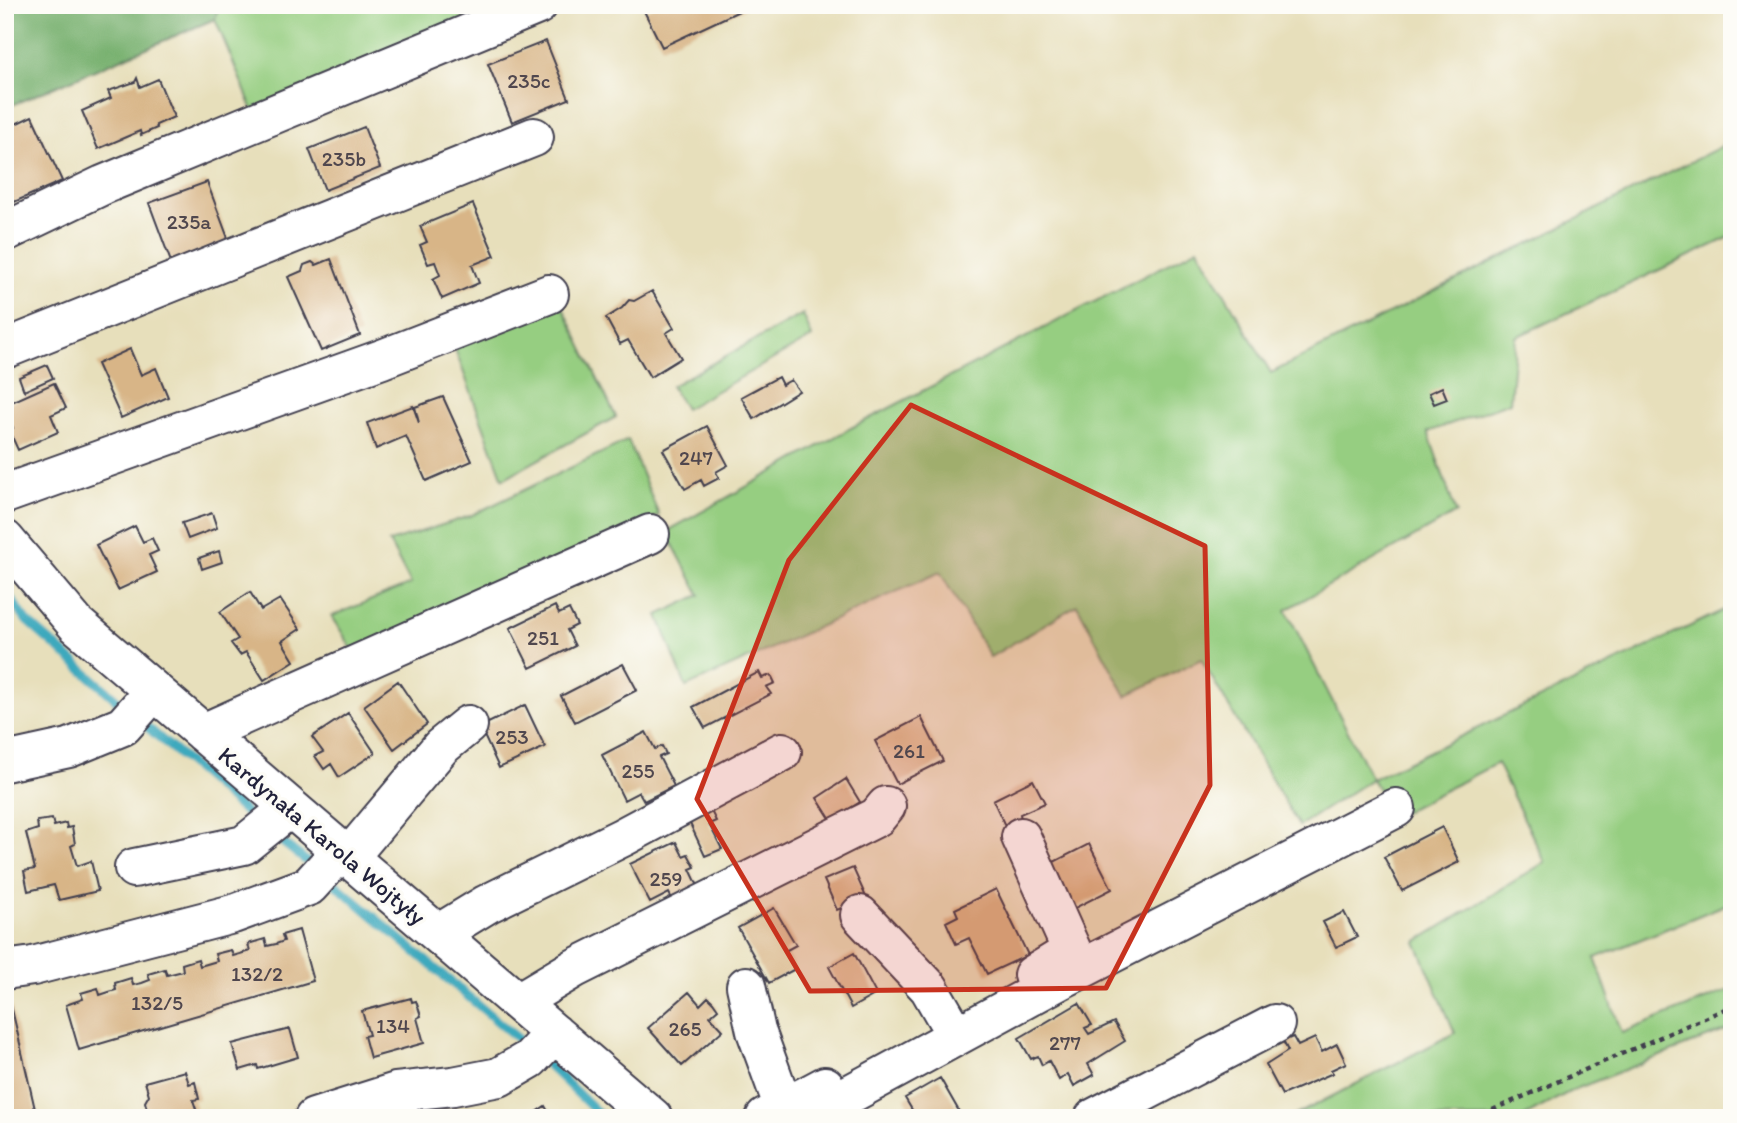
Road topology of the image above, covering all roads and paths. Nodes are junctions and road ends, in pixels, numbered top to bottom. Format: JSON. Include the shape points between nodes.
{"nodes":[{"id":1,"x":538,"y":5,"type":"edge"},
{"id":2,"x":534,"y":137,"type":"dead end"},
{"id":3,"x":5,"y":232,"type":"edge"},
{"id":4,"x":549,"y":294,"type":"dead end"},
{"id":5,"x":5,"y":349,"type":"edge"},
{"id":6,"x":5,"y":494,"type":"edge"},
{"id":7,"x":650,"y":534,"type":"dead end"},
{"id":8,"x":5,"y":540,"type":"edge"},
{"id":9,"x":400,"y":669,"type":"dead end"},
{"id":10,"x":153,"y":691,"type":"junction"},
{"id":11,"x":468,"y":725,"type":"dead end"},
{"id":12,"x":212,"y":741,"type":"junction"},
{"id":13,"x":782,"y":752,"type":"dead end"},
{"id":14,"x":5,"y":762,"type":"edge"},
{"id":15,"x":886,"y":806,"type":"dead end"},
{"id":16,"x":290,"y":808,"type":"junction"},
{"id":17,"x":1396,"y":808,"type":"dead end"},
{"id":18,"x":1021,"y":837,"type":"dead end"},
{"id":19,"x":344,"y":854,"type":"junction"},
{"id":20,"x":134,"y":868,"type":"dead end"},
{"id":21,"x":860,"y":915,"type":"dead end"},
{"id":22,"x":438,"y":934,"type":"junction"},
{"id":23,"x":5,"y":970,"type":"edge"},
{"id":24,"x":746,"y":986,"type":"dead end"},
{"id":25,"x":518,"y":1002,"type":"junction"},
{"id":26,"x":1732,"y":1006,"type":"edge"},
{"id":27,"x":948,"y":1021,"type":"junction"},
{"id":28,"x":1275,"y":1024,"type":"dead end"},
{"id":29,"x":542,"y":1046,"type":"junction"},
{"id":30,"x":785,"y":1114,"type":"edge"},
{"id":31,"x":314,"y":1118,"type":"edge"},
{"id":32,"x":653,"y":1118,"type":"edge"},
{"id":33,"x":1094,"y":1118,"type":"edge"},
{"id":34,"x":1474,"y":1118,"type":"edge"}],
"edges":[{"from":1,"to":3,"type":"street","via":[[103,185]]},
{"from":2,"to":5,"type":"street"},
{"from":4,"to":6,"type":"street"},
{"from":7,"to":12,"type":"street"},
{"from":8,"to":10,"type":"street","name":"Kardynała Karola Wojtyły","via":[[76,624]]},
{"from":9,"to":12,"type":"street"},
{"from":10,"to":12,"type":"street","name":"Kardynała Karola Wojtyły"},
{"from":10,"to":14,"type":"street","via":[[123,726],[69,748]]},
{"from":11,"to":19,"type":"street","via":[[441,747]]},
{"from":12,"to":16,"type":"street","name":"Kardynała Karola Wojtyły"},
{"from":13,"to":22,"type":"street","via":[[487,904]]},
{"from":15,"to":25,"type":"street","via":[[877,817],[576,968]]},
{"from":16,"to":19,"type":"street","name":"Kardynała Karola Wojtyły"},
{"from":16,"to":20,"type":"street","via":[[244,845]]},
{"from":17,"to":30,"type":"street"},
{"from":18,"to":27,"type":"street","via":[[1072,951]]},
{"from":19,"to":22,"type":"street","name":"Kardynała Karola Wojtyły"},
{"from":19,"to":23,"type":"street","via":[[310,886],[233,914]]},
{"from":21,"to":27,"type":"street","via":[[929,988]]},
{"from":22,"to":25,"type":"street","name":"Kardynała Karola Wojtyły"},
{"from":24,"to":30,"type":"street","via":[[756,1031]]},
{"from":25,"to":29,"type":"street","name":"Kardynała Karola Wojtyły"},
{"from":26,"to":34,"type":"path"},
{"from":27,"to":30,"type":"street"},
{"from":28,"to":33,"type":"street"},
{"from":29,"to":31,"type":"street","via":[[499,1077],[396,1091]]},
{"from":29,"to":32,"type":"street","name":"Kardynała Karola Wojtyły"}]}
